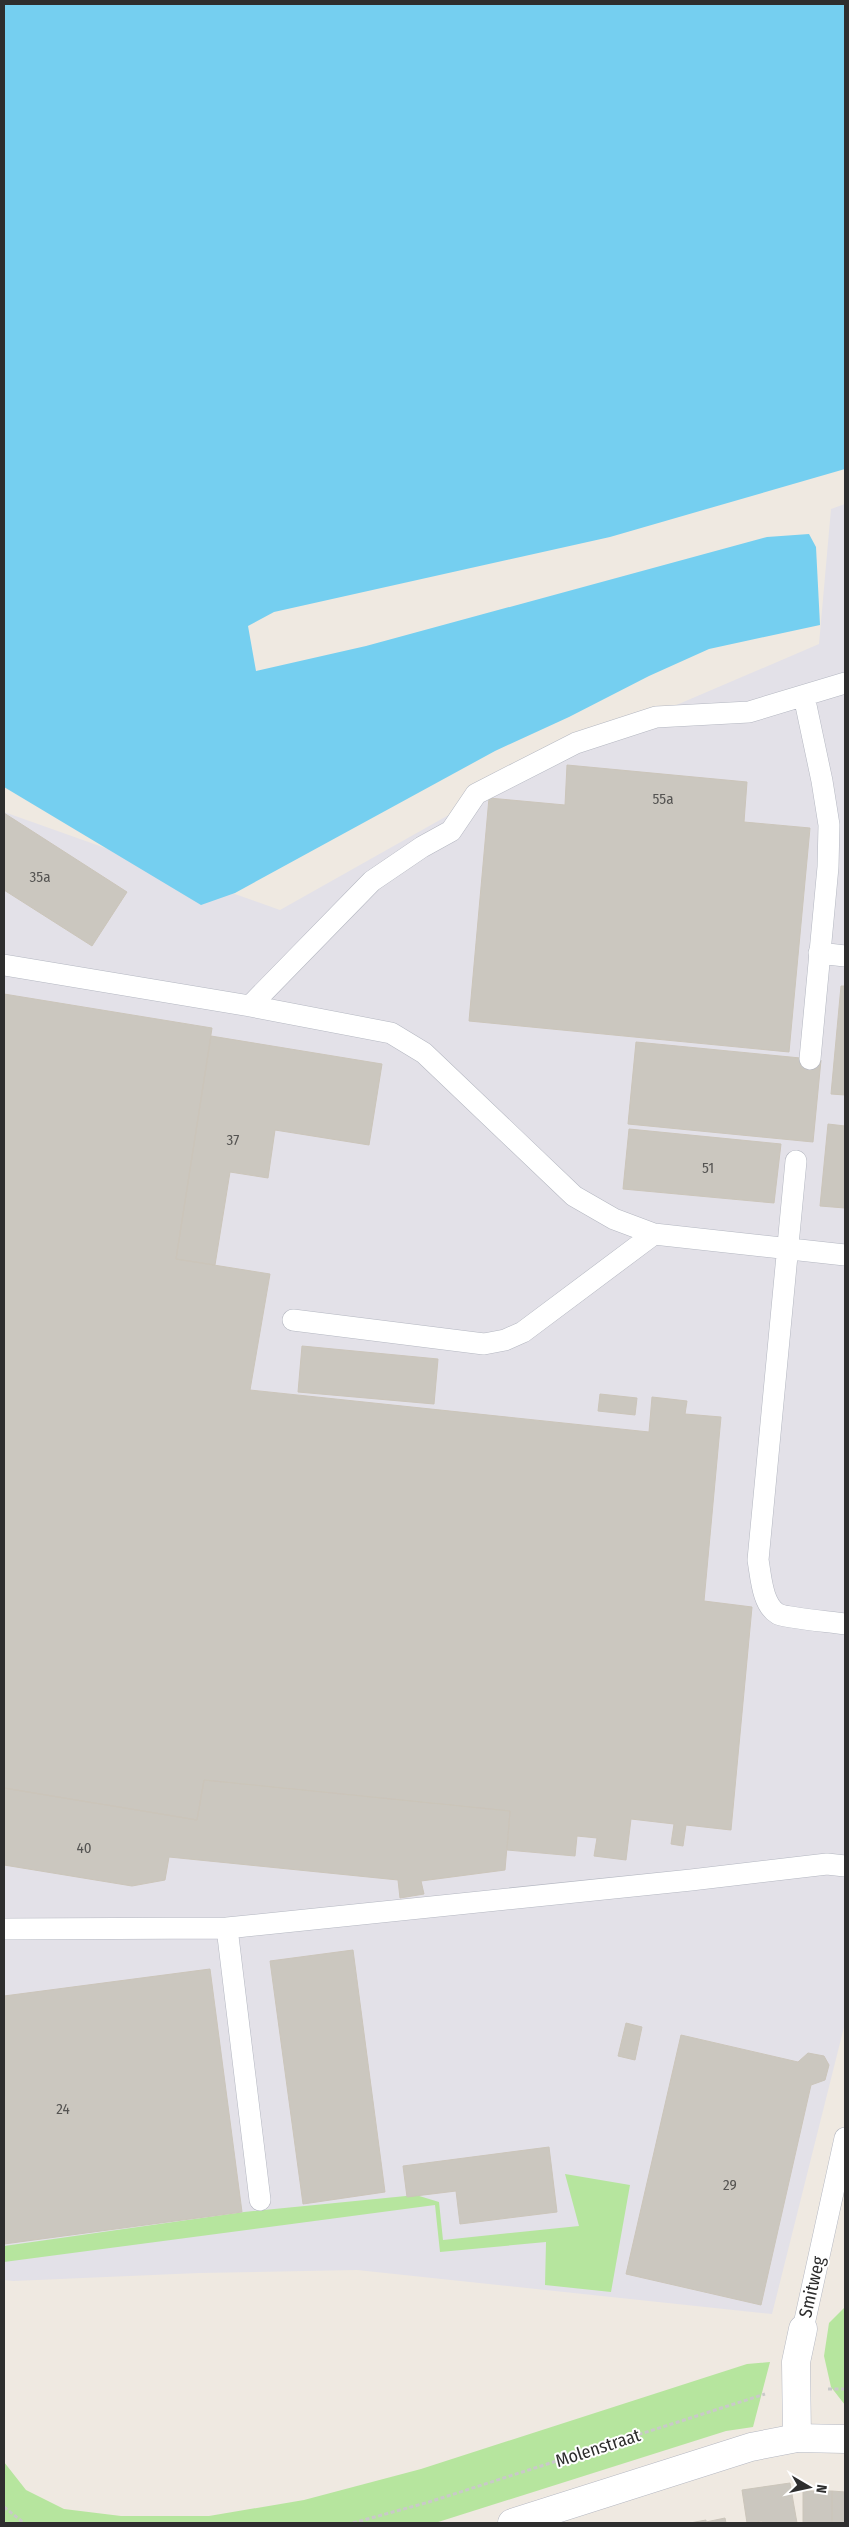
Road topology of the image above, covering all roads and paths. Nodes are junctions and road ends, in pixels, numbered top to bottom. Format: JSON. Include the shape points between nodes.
{"nodes":[{"id":1,"x":845,"y":683,"type":"edge"},
{"id":2,"x":804,"y":696,"type":"junction"},
{"id":3,"x":820,"y":953,"type":"junction"},
{"id":4,"x":845,"y":956,"type":"edge"},
{"id":5,"x":4,"y":965,"type":"edge"},
{"id":6,"x":250,"y":1006,"type":"junction"},
{"id":7,"x":810,"y":1059,"type":"dead end"},
{"id":8,"x":796,"y":1160,"type":"dead end"},
{"id":9,"x":654,"y":1234,"type":"junction"},
{"id":10,"x":788,"y":1248,"type":"junction"},
{"id":11,"x":845,"y":1255,"type":"edge"},
{"id":12,"x":293,"y":1320,"type":"dead end"},
{"id":13,"x":845,"y":1624,"type":"edge"},
{"id":14,"x":845,"y":1866,"type":"edge"},
{"id":15,"x":227,"y":1928,"type":"junction"},
{"id":16,"x":4,"y":1929,"type":"edge"},
{"id":17,"x":845,"y":2138,"type":"edge"},
{"id":18,"x":260,"y":2200,"type":"dead end"},
{"id":19,"x":803,"y":2329,"type":"joint"},
{"id":20,"x":845,"y":2389,"type":"edge"},
{"id":21,"x":796,"y":2390,"type":"junction"},
{"id":22,"x":797,"y":2438,"type":"junction"},
{"id":23,"x":845,"y":2440,"type":"edge"},
{"id":24,"x":4,"y":2506,"type":"edge"},
{"id":25,"x":24,"y":2523,"type":"edge"},
{"id":26,"x":353,"y":2523,"type":"edge"},
{"id":27,"x":512,"y":2523,"type":"edge"}],
"edges":[{"from":1,"to":2,"type":"lane"},
{"from":2,"to":3,"type":"lane","via":[[829,825]]},
{"from":2,"to":6,"type":"lane","via":[[749,712],[656,717],[576,743],[476,794],[452,831],[372,881]]},
{"from":3,"to":4,"type":"lane"},
{"from":3,"to":7,"type":"lane"},
{"from":5,"to":6,"type":"lane"},
{"from":6,"to":9,"type":"lane","via":[[391,1033],[424,1053],[574,1196],[614,1219]]},
{"from":8,"to":10,"type":"lane"},
{"from":9,"to":10,"type":"lane"},
{"from":9,"to":12,"type":"lane","via":[[523,1332],[505,1340],[484,1344]]},
{"from":10,"to":11,"type":"lane"},
{"from":10,"to":13,"type":"lane","via":[[758,1560],[762,1587],[778,1614]]},
{"from":14,"to":15,"type":"lane","via":[[827,1864]]},
{"from":15,"to":16,"type":"lane"},
{"from":15,"to":18,"type":"lane"},
{"from":17,"to":19,"type":"lane","name":"Smitweg"},
{"from":19,"to":21,"type":"street","name":"Smitweg","via":[[796,2362]]},
{"from":20,"to":21,"type":"path","name":"Molenstraat"},
{"from":21,"to":22,"type":"street","name":"Smitweg"},
{"from":21,"to":26,"type":"path","name":"Molenstraat","via":[[769,2393],[430,2502]]},
{"from":22,"to":23,"type":"street"},
{"from":22,"to":27,"type":"street","via":[[751,2447]]},
{"from":24,"to":25,"type":"path"}]}
